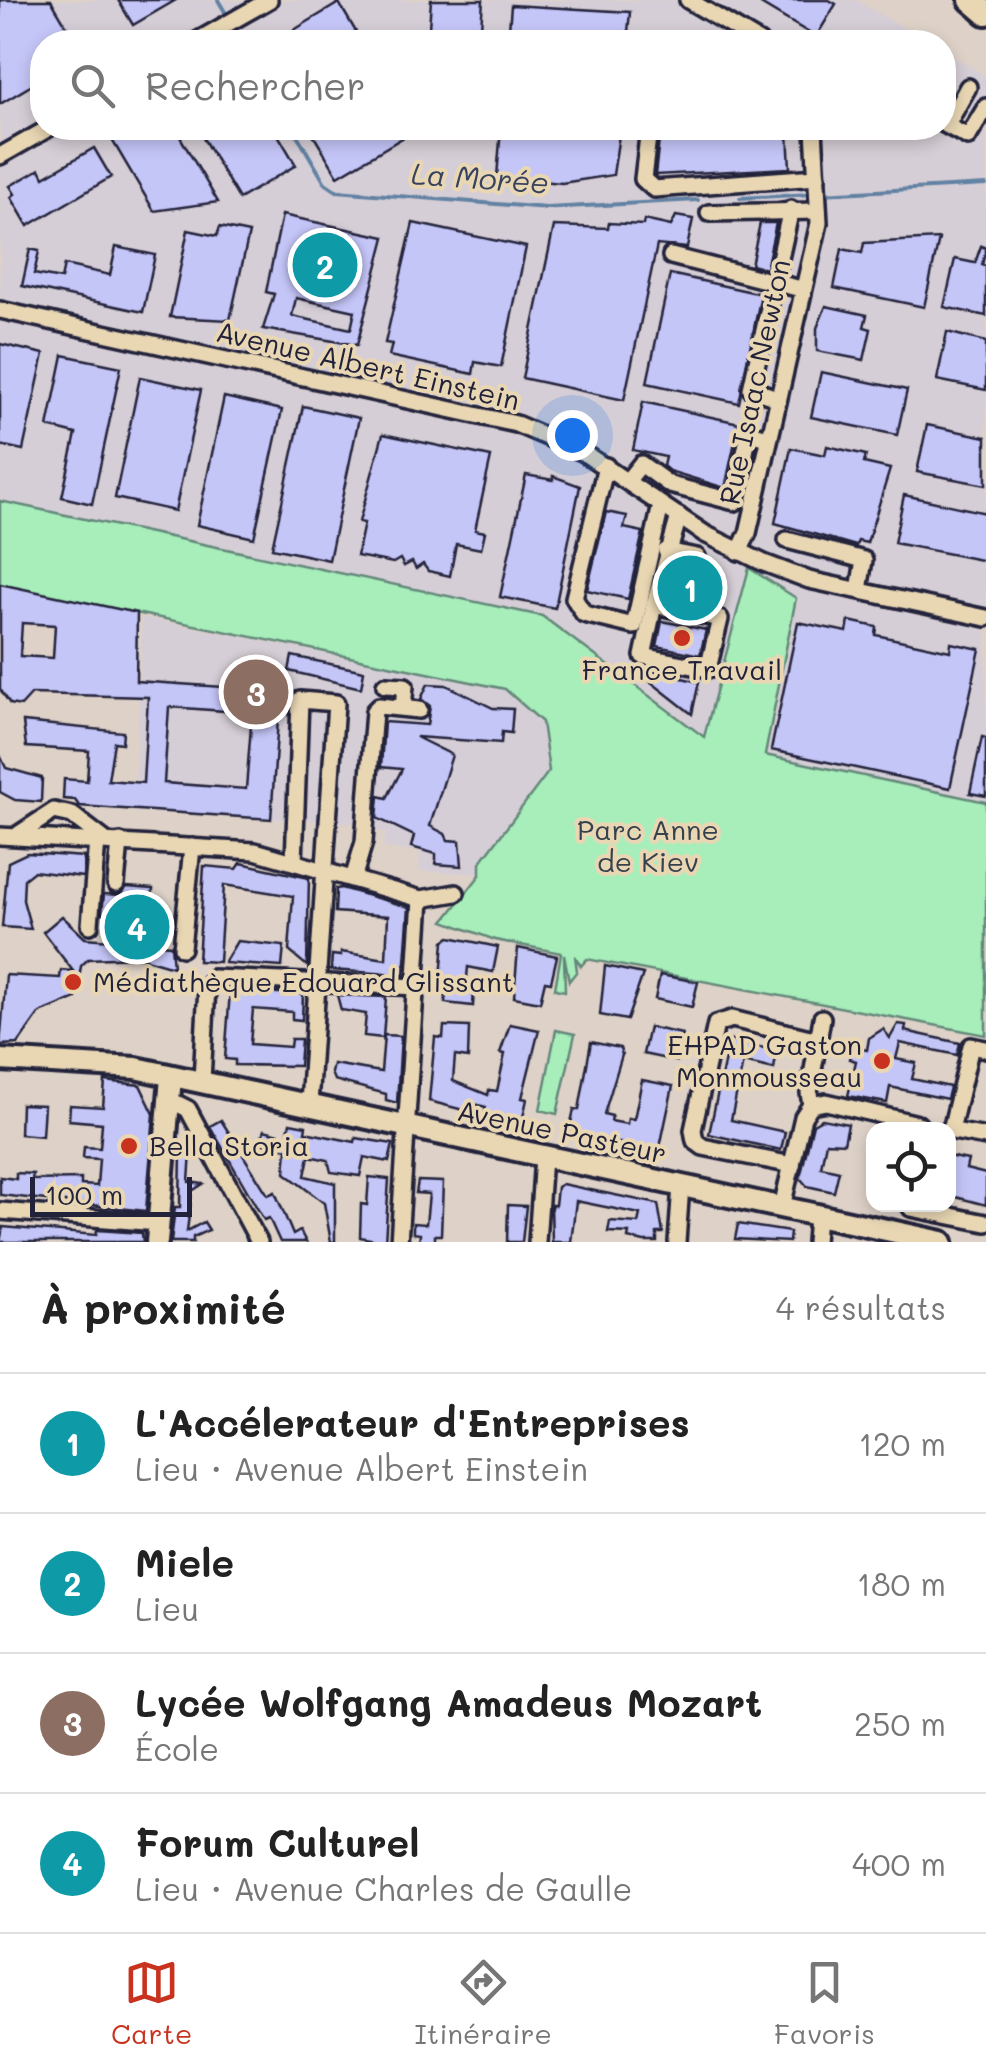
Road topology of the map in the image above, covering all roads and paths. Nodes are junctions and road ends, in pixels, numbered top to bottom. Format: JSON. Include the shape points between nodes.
{"nodes":[{"id":1,"x":269,"y":0,"type":"edge"},
{"id":2,"x":688,"y":0,"type":"edge"},
{"id":3,"x":971,"y":0,"type":"edge"},
{"id":4,"x":986,"y":14,"type":"edge"},
{"id":5,"x":217,"y":30,"type":"edge"},
{"id":6,"x":739,"y":30,"type":"edge"},
{"id":7,"x":968,"y":88,"type":"dead end"},
{"id":8,"x":956,"y":107,"type":"edge"},
{"id":9,"x":986,"y":107,"type":"edge"},
{"id":10,"x":956,"y":131,"type":"edge"},
{"id":11,"x":30,"y":139,"type":"edge"},
{"id":12,"x":648,"y":140,"type":"edge"},
{"id":13,"x":819,"y":140,"type":"edge"},
{"id":14,"x":0,"y":156,"type":"edge"},
{"id":15,"x":818,"y":199,"type":"junction"},
{"id":16,"x":791,"y":209,"type":"junction"},
{"id":17,"x":709,"y":213,"type":"dead end"},
{"id":18,"x":670,"y":256,"type":"dead end"},
{"id":19,"x":774,"y":282,"type":"junction"},
{"id":20,"x":802,"y":288,"type":"junction"},
{"id":21,"x":0,"y":310,"type":"edge"},
{"id":22,"x":777,"y":398,"type":"junction"},
{"id":23,"x":769,"y":438,"type":"junction"},
{"id":24,"x":606,"y":466,"type":"junction"},
{"id":25,"x":628,"y":480,"type":"junction"},
{"id":26,"x":661,"y":504,"type":"junction"},
{"id":27,"x":678,"y":516,"type":"junction"},
{"id":28,"x":787,"y":540,"type":"dead end"},
{"id":29,"x":666,"y":551,"type":"junction"},
{"id":30,"x":738,"y":552,"type":"junction"},
{"id":31,"x":697,"y":557,"type":"dead end"},
{"id":32,"x":859,"y":590,"type":"junction"},
{"id":33,"x":654,"y":604,"type":"junction"},
{"id":34,"x":986,"y":618,"type":"edge"},
{"id":35,"x":384,"y":685,"type":"dead end"},
{"id":36,"x":19,"y":834,"type":"junction"},
{"id":37,"x":0,"y":836,"type":"edge"},
{"id":38,"x":108,"y":841,"type":"junction"},
{"id":39,"x":192,"y":847,"type":"junction"},
{"id":40,"x":294,"y":862,"type":"junction"},
{"id":41,"x":328,"y":872,"type":"junction"},
{"id":42,"x":353,"y":879,"type":"junction"},
{"id":43,"x":116,"y":884,"type":"dead end"},
{"id":44,"x":456,"y":894,"type":"dead end"},
{"id":45,"x":421,"y":898,"type":"junction"},
{"id":46,"x":90,"y":924,"type":"dead end"},
{"id":47,"x":182,"y":948,"type":"dead end"},
{"id":48,"x":320,"y":982,"type":"junction"},
{"id":49,"x":418,"y":987,"type":"junction"},
{"id":50,"x":822,"y":1018,"type":"dead end"},
{"id":51,"x":818,"y":1040,"type":"junction"},
{"id":52,"x":986,"y":1048,"type":"edge"},
{"id":53,"x":0,"y":1060,"type":"edge"},
{"id":54,"x":0,"y":1070,"type":"edge"},
{"id":55,"x":171,"y":1076,"type":"junction"},
{"id":56,"x":202,"y":1081,"type":"junction"},
{"id":57,"x":168,"y":1099,"type":"junction"},
{"id":58,"x":309,"y":1104,"type":"junction"},
{"id":59,"x":812,"y":1105,"type":"junction"},
{"id":60,"x":910,"y":1122,"type":"edge"},
{"id":61,"x":951,"y":1122,"type":"edge"},
{"id":62,"x":407,"y":1128,"type":"junction"},
{"id":63,"x":956,"y":1131,"type":"edge"},
{"id":64,"x":986,"y":1137,"type":"edge"},
{"id":65,"x":543,"y":1157,"type":"junction"},
{"id":66,"x":792,"y":1166,"type":"junction"},
{"id":67,"x":681,"y":1186,"type":"junction"},
{"id":68,"x":782,"y":1207,"type":"junction"},
{"id":69,"x":0,"y":1212,"type":"edge"},
{"id":70,"x":910,"y":1212,"type":"edge"},
{"id":71,"x":937,"y":1212,"type":"edge"},
{"id":72,"x":817,"y":1216,"type":"junction"},
{"id":73,"x":986,"y":1223,"type":"edge"},
{"id":74,"x":158,"y":1232,"type":"edge"},
{"id":75,"x":906,"y":1234,"type":"junction"},
{"id":76,"x":259,"y":1242,"type":"edge"},
{"id":77,"x":399,"y":1242,"type":"edge"},
{"id":78,"x":538,"y":1242,"type":"edge"},
{"id":79,"x":677,"y":1242,"type":"edge"},
{"id":80,"x":816,"y":1242,"type":"edge"},
{"id":81,"x":942,"y":1242,"type":"edge"}],
"edges":[{"from":1,"to":5,"type":"street"},
{"from":2,"to":6,"type":"street"},
{"from":3,"to":4,"type":"highway"},
{"from":7,"to":8,"type":"street"},
{"from":9,"to":10,"type":"street","via":[[968,137]]},
{"from":11,"to":14,"type":"street"},
{"from":12,"to":15,"type":"street","via":[[644,179],[654,190]]},
{"from":13,"to":15,"type":"street","name":"Rue Isaac Newton"},
{"from":15,"to":16,"type":"street"},
{"from":15,"to":20,"type":"street","name":"Rue Isaac Newton"},
{"from":16,"to":17,"type":"street"},
{"from":16,"to":19,"type":"street"},
{"from":18,"to":19,"type":"street"},
{"from":19,"to":20,"type":"street"},
{"from":19,"to":22,"type":"street","via":[[751,388]]},
{"from":20,"to":22,"type":"street","name":"Rue Isaac Newton"},
{"from":21,"to":24,"type":"street","name":"Avenue Albert Einstein","via":[[475,412]]},
{"from":22,"to":23,"type":"street","name":"Rue Isaac Newton"},
{"from":23,"to":25,"type":"street","via":[[749,433],[735,502],[670,485],[641,464]]},
{"from":23,"to":30,"type":"street","name":"Rue Isaac Newton"},
{"from":24,"to":25,"type":"street","name":"Avenue Albert Einstein"},
{"from":24,"to":26,"type":"street","via":[[574,598],[584,614],[634,626]]},
{"from":25,"to":26,"type":"street","name":"Avenue Albert Einstein"},
{"from":26,"to":27,"type":"street","name":"Avenue Albert Einstein"},
{"from":27,"to":29,"type":"street"},
{"from":27,"to":30,"type":"street","name":"Avenue Albert Einstein"},
{"from":28,"to":32,"type":"street","via":[[864,560]]},
{"from":29,"to":31,"type":"street"},
{"from":29,"to":33,"type":"street"},
{"from":30,"to":32,"type":"street","name":"Avenue Albert Einstein","via":[[810,580]]},
{"from":32,"to":34,"type":"street","name":"Avenue Albert Einstein"},
{"from":33,"to":33,"type":"street","via":[[642,656],[708,669],[720,619]]},
{"from":35,"to":42,"type":"street","via":[[405,686],[411,709],[374,711],[364,842]]},
{"from":36,"to":37,"type":"street"},
{"from":36,"to":38,"type":"street"},
{"from":36,"to":38,"type":"street","via":[[54,811],[72,815]]},
{"from":38,"to":39,"type":"street"},
{"from":38,"to":43,"type":"street"},
{"from":38,"to":46,"type":"street"},
{"from":39,"to":40,"type":"street"},
{"from":39,"to":47,"type":"street"},
{"from":40,"to":41,"type":"street"},
{"from":40,"to":41,"type":"street","via":[[300,700],[336,702]]},
{"from":41,"to":42,"type":"street"},
{"from":41,"to":48,"type":"street"},
{"from":42,"to":45,"type":"street"},
{"from":44,"to":45,"type":"street"},
{"from":45,"to":49,"type":"street"},
{"from":48,"to":49,"type":"street"},
{"from":48,"to":56,"type":"street","via":[[213,978]]},
{"from":48,"to":58,"type":"street"},
{"from":49,"to":62,"type":"street"},
{"from":50,"to":51,"type":"street"},
{"from":51,"to":59,"type":"street","via":[[808,1093]]},
{"from":51,"to":66,"type":"street","via":[[732,1019],[716,1024],[693,1130],[702,1147]]},
{"from":52,"to":61,"type":"street","via":[[971,1046]]},
{"from":53,"to":55,"type":"main road","via":[[136,1064]]},
{"from":54,"to":55,"type":"main road"},
{"from":55,"to":56,"type":"main road","name":"Avenue Pasteur"},
{"from":55,"to":57,"type":"main road"},
{"from":56,"to":58,"type":"main road","name":"Avenue Pasteur"},
{"from":57,"to":74,"type":"main road"},
{"from":57,"to":76,"type":"street","via":[[188,1109]]},
{"from":58,"to":62,"type":"main road","name":"Avenue Pasteur"},
{"from":59,"to":60,"type":"street","via":[[826,1102]]},
{"from":59,"to":66,"type":"street"},
{"from":62,"to":65,"type":"main road","name":"Avenue Pasteur"},
{"from":62,"to":77,"type":"street"},
{"from":63,"to":64,"type":"street"},
{"from":65,"to":67,"type":"main road","name":"Avenue Pasteur"},
{"from":65,"to":78,"type":"street"},
{"from":66,"to":68,"type":"street"},
{"from":67,"to":68,"type":"main road","name":"Avenue Pasteur"},
{"from":67,"to":79,"type":"street"},
{"from":68,"to":72,"type":"main road","name":"Avenue Pasteur"},
{"from":69,"to":74,"type":"street"},
{"from":70,"to":75,"type":"street"},
{"from":71,"to":73,"type":"street"},
{"from":72,"to":75,"type":"main road","name":"Avenue Pasteur"},
{"from":72,"to":80,"type":"street"},
{"from":75,"to":81,"type":"main road","name":"Avenue Pasteur"}]}
